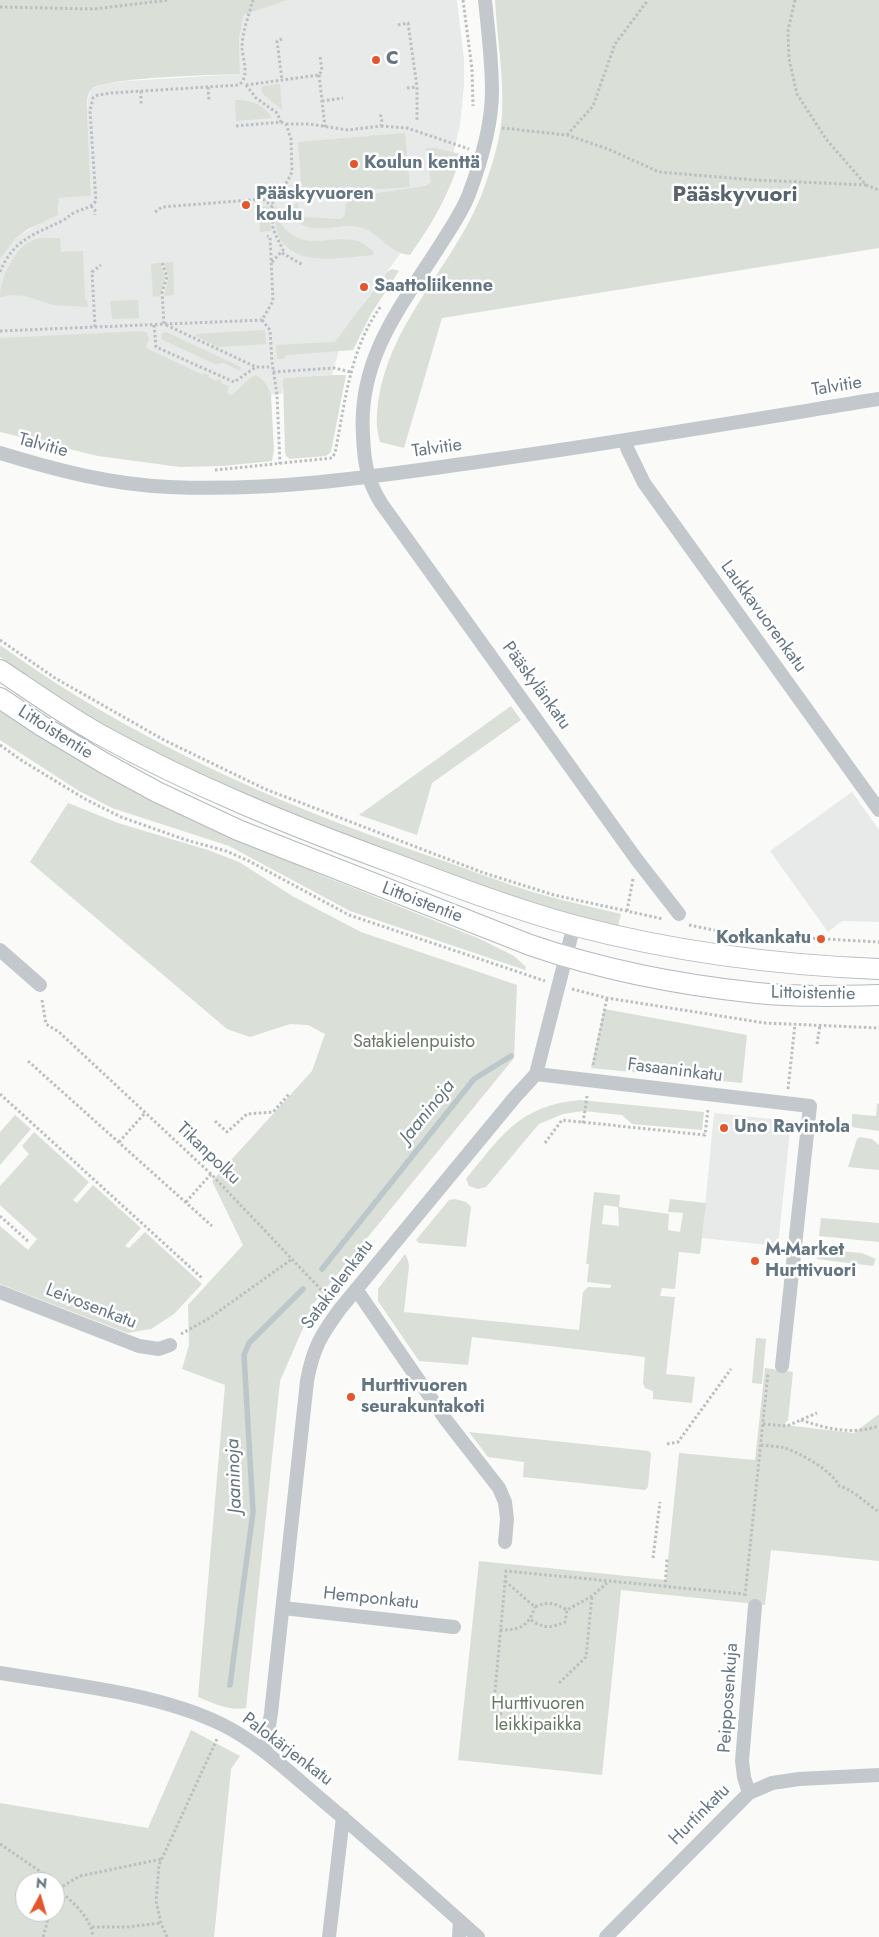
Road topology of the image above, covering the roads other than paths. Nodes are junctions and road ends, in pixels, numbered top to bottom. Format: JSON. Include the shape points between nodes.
{"nodes":[{"id":1,"x":485,"y":0,"type":"edge"},
{"id":2,"x":879,"y":399,"type":"edge"},
{"id":3,"x":627,"y":440,"type":"junction"},
{"id":4,"x":0,"y":453,"type":"edge"},
{"id":5,"x":368,"y":477,"type":"junction"},
{"id":6,"x":0,"y":670,"type":"edge"},
{"id":7,"x":0,"y":698,"type":"edge"},
{"id":8,"x":879,"y":810,"type":"edge"},
{"id":9,"x":677,"y":919,"type":"road end"},
{"id":10,"x":574,"y":925,"type":"junction"},
{"id":11,"x":0,"y":950,"type":"edge"},
{"id":12,"x":565,"y":957,"type":"junction"},
{"id":13,"x":879,"y":969,"type":"edge"},
{"id":14,"x":40,"y":985,"type":"road end"},
{"id":15,"x":879,"y":995,"type":"edge"},
{"id":16,"x":536,"y":1074,"type":"junction"},
{"id":17,"x":356,"y":1289,"type":"junction"},
{"id":18,"x":0,"y":1292,"type":"edge"},
{"id":19,"x":170,"y":1345,"type":"road end"},
{"id":20,"x":782,"y":1366,"type":"dead end"},
{"id":21,"x":505,"y":1542,"type":"dead end"},
{"id":22,"x":755,"y":1606,"type":"dead end"},
{"id":23,"x":283,"y":1608,"type":"junction"},
{"id":24,"x":454,"y":1626,"type":"dead end"},
{"id":25,"x":0,"y":1673,"type":"edge"},
{"id":26,"x":266,"y":1752,"type":"junction"},
{"id":27,"x":879,"y":1775,"type":"edge"},
{"id":28,"x":748,"y":1792,"type":"junction"},
{"id":29,"x":343,"y":1817,"type":"junction"},
{"id":30,"x":460,"y":1921,"type":"junction"},
{"id":31,"x":329,"y":1937,"type":"edge"},
{"id":32,"x":458,"y":1937,"type":"edge"},
{"id":33,"x":478,"y":1937,"type":"edge"},
{"id":34,"x":606,"y":1937,"type":"edge"}],
"edges":[{"from":1,"to":5,"type":"street","name":"Pääskylänkatu","via":[[492,92],[488,126],[468,196],[393,318],[370,369],[362,428]]},
{"from":2,"to":3,"type":"street","name":"Talvitie"},
{"from":3,"to":5,"type":"street","name":"Talvitie"},
{"from":3,"to":8,"type":"street","name":"Laukkavuorenkatu","via":[[627,448],[644,483]]},
{"from":4,"to":5,"type":"street","name":"Talvitie","via":[[73,473],[168,487],[230,489]]},
{"from":5,"to":9,"type":"street","name":"Pääskylänkatu","via":[[381,503]]},
{"from":6,"to":10,"type":"main road","name":"Littoistentie","via":[[98,733],[248,808],[464,890]]},
{"from":7,"to":12,"type":"main road","name":"Littoistentie","via":[[104,763],[238,830]]},
{"from":10,"to":12,"type":"street","name":"Satakielenkatu"},
{"from":10,"to":13,"type":"main road","name":"Littoistentie","via":[[712,954],[783,963]]},
{"from":11,"to":14,"type":"street"},
{"from":12,"to":15,"type":"main road","name":"Littoistentie","via":[[614,970],[758,993]]},
{"from":12,"to":16,"type":"street","name":"Satakielenkatu"},
{"from":16,"to":17,"type":"street","name":"Satakielenkatu"},
{"from":16,"to":20,"type":"street","name":"Fasaaninkatu","via":[[810,1106]]},
{"from":17,"to":21,"type":"street","via":[[446,1420],[499,1488],[507,1519]]},
{"from":17,"to":23,"type":"street","name":"Satakielenkatu","via":[[324,1332],[311,1359]]},
{"from":18,"to":19,"type":"street","name":"Leivosenkatu","via":[[139,1346],[159,1349]]},
{"from":22,"to":28,"type":"street","name":"Peipposenkuja","via":[[742,1761]]},
{"from":23,"to":24,"type":"street","name":"Hemponkatu"},
{"from":23,"to":26,"type":"street","name":"Satakielenkatu"},
{"from":25,"to":26,"type":"street","name":"Palokärjenkatu","via":[[152,1700],[179,1708],[223,1725]]},
{"from":26,"to":29,"type":"street","name":"Palokärjenkatu"},
{"from":27,"to":28,"type":"street","name":"Hurtinkatu","via":[[799,1779],[772,1783]]},
{"from":28,"to":34,"type":"street","name":"Hurtinkatu"},
{"from":29,"to":30,"type":"street","name":"Palokärjenkatu"},
{"from":29,"to":31,"type":"street"},
{"from":30,"to":32,"type":"street"},
{"from":30,"to":33,"type":"street","name":"Palokärjenkatu"}]}
